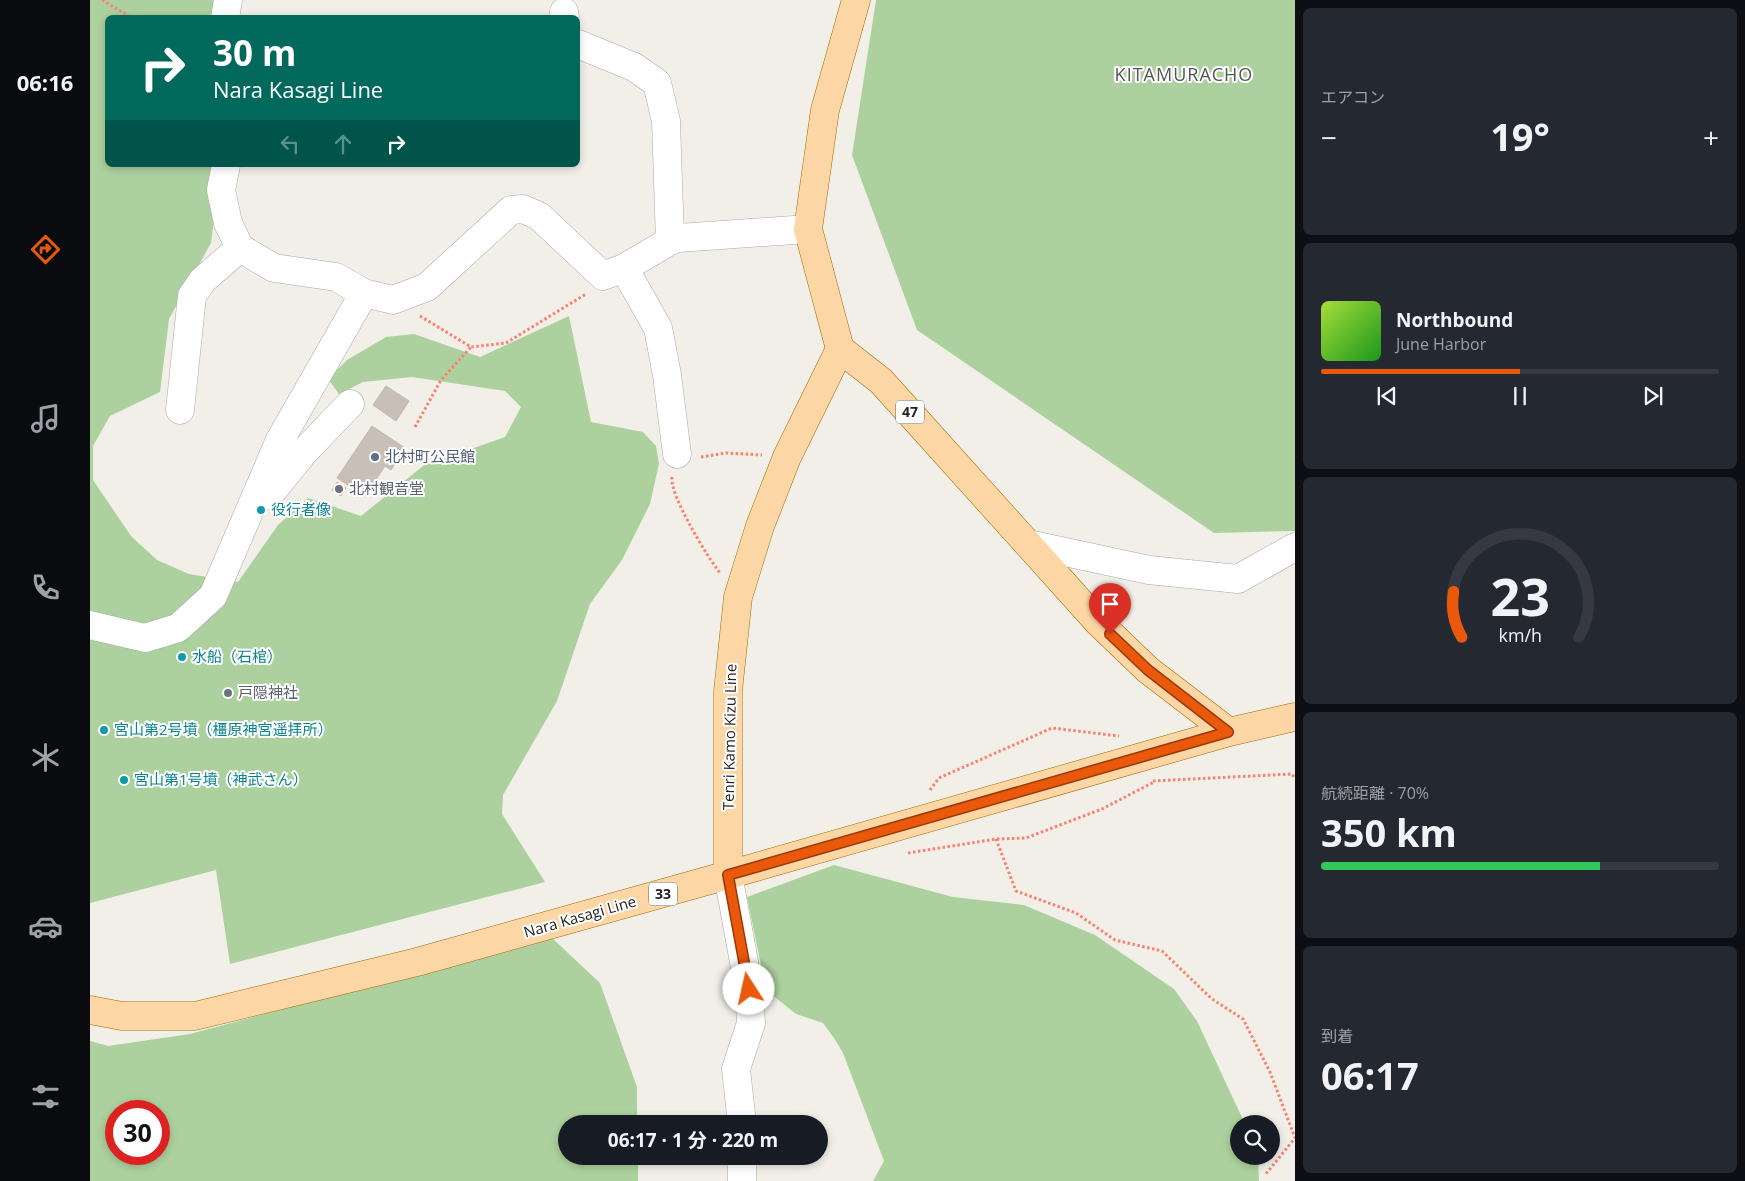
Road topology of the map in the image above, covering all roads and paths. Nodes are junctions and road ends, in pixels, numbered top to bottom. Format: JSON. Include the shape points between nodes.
{"nodes":[{"id":1,"x":102,"y":0,"type":"edge"},
{"id":2,"x":228,"y":0,"type":"edge"},
{"id":3,"x":856,"y":0,"type":"edge"},
{"id":4,"x":127,"y":15,"type":"edge"},
{"id":5,"x":226,"y":15,"type":"edge"},
{"id":6,"x":580,"y":45,"type":"edge"},
{"id":7,"x":226,"y":167,"type":"edge"},
{"id":8,"x":808,"y":229,"type":"junction"},
{"id":9,"x":670,"y":241,"type":"junction"},
{"id":10,"x":240,"y":248,"type":"junction"},
{"id":11,"x":613,"y":272,"type":"junction"},
{"id":12,"x":364,"y":292,"type":"junction"},
{"id":13,"x":393,"y":300,"type":"junction"},
{"id":14,"x":471,"y":347,"type":"junction"},
{"id":15,"x":840,"y":349,"type":"junction"},
{"id":16,"x":350,"y":404,"type":"dead end"},
{"id":17,"x":180,"y":410,"type":"dead end"},
{"id":18,"x":415,"y":427,"type":"dead end"},
{"id":19,"x":787,"y":456,"type":"junction"},
{"id":20,"x":687,"y":457,"type":"junction"},
{"id":21,"x":255,"y":500,"type":"junction"},
{"id":22,"x":1028,"y":544,"type":"junction"},
{"id":23,"x":1295,"y":547,"type":"edge"},
{"id":24,"x":738,"y":597,"type":"junction"},
{"id":25,"x":90,"y":625,"type":"edge"},
{"id":26,"x":1295,"y":717,"type":"edge"},
{"id":27,"x":1228,"y":732,"type":"junction"},
{"id":28,"x":1124,"y":736,"type":"dead end"},
{"id":29,"x":1144,"y":757,"type":"junction"},
{"id":30,"x":1295,"y":779,"type":"edge"},
{"id":31,"x":1154,"y":782,"type":"junction"},
{"id":32,"x":928,"y":793,"type":"dead end"},
{"id":33,"x":996,"y":839,"type":"junction"},
{"id":34,"x":908,"y":853,"type":"dead end"},
{"id":35,"x":728,"y":875,"type":"junction"},
{"id":36,"x":90,"y":1010,"type":"edge"},
{"id":37,"x":741,"y":1115,"type":"edge"},
{"id":38,"x":742,"y":1165,"type":"edge"},
{"id":39,"x":1265,"y":1174,"type":"dead end"},
{"id":40,"x":742,"y":1181,"type":"edge"}],
"edges":[{"from":1,"to":4,"type":"path"},
{"from":2,"to":5,"type":"street"},
{"from":3,"to":8,"type":"main road","via":[[825,110]]},
{"from":6,"to":9,"type":"street","via":[[634,67],[657,83],[666,121]]},
{"from":7,"to":10,"type":"street","via":[[221,190],[228,223]]},
{"from":8,"to":9,"type":"street"},
{"from":8,"to":15,"type":"main road"},
{"from":9,"to":11,"type":"street"},
{"from":10,"to":12,"type":"street","via":[[274,268],[336,277]]},
{"from":10,"to":17,"type":"street","via":[[203,280],[192,296]]},
{"from":11,"to":13,"type":"street","via":[[539,216],[517,209],[511,210],[427,287]]},
{"from":11,"to":14,"type":"path","via":[[597,288],[506,343]]},
{"from":11,"to":20,"type":"street","via":[[658,328]]},
{"from":12,"to":13,"type":"street"},
{"from":12,"to":21,"type":"street","via":[[280,440]]},
{"from":13,"to":14,"type":"path"},
{"from":14,"to":18,"type":"path","via":[[441,380]]},
{"from":15,"to":19,"type":"main road","name":"Tenri Kamo Kizu Line"},
{"from":15,"to":22,"type":"main road","number":"47","via":[[881,381]]},
{"from":16,"to":21,"type":"street","via":[[270,494]]},
{"from":19,"to":20,"type":"path","via":[[726,453]]},
{"from":19,"to":24,"type":"main road","name":"Tenri Kamo Kizu Line","via":[[760,526]]},
{"from":20,"to":24,"type":"path","via":[[671,483],[712,563]]},
{"from":21,"to":25,"type":"street","via":[[213,596],[178,628],[145,638]]},
{"from":22,"to":23,"type":"street","via":[[1149,570],[1238,579]]},
{"from":22,"to":27,"type":"main road","number":"47","via":[[1098,622],[1148,670]]},
{"from":24,"to":35,"type":"main road","name":"Tenri Kamo Kizu Line","via":[[728,691]]},
{"from":26,"to":27,"type":"main road","name":"Nara Kasagi Line","number":"33"},
{"from":27,"to":29,"type":"main road","name":"Nara Kasagi Line","number":"33"},
{"from":28,"to":32,"type":"path","via":[[1052,728],[939,778]]},
{"from":29,"to":31,"type":"path"},
{"from":29,"to":35,"type":"main road","name":"Nara Kasagi Line","number":"33"},
{"from":30,"to":31,"type":"path","via":[[1292,774]]},
{"from":31,"to":33,"type":"path","via":[[1102,809],[1026,838]]},
{"from":33,"to":34,"type":"path"},
{"from":33,"to":39,"type":"path","via":[[1016,891],[1076,913],[1115,940],[1162,951],[1212,999],[1243,1019],[1270,1072],[1295,1138]]},
{"from":35,"to":36,"type":"main road","name":"Nara Kasagi Line","number":"33","via":[[417,962],[195,1016],[122,1016]]},
{"from":35,"to":37,"type":"street","via":[[749,989],[750,1023],[736,1069]]},
{"from":38,"to":40,"type":"street"}]}
